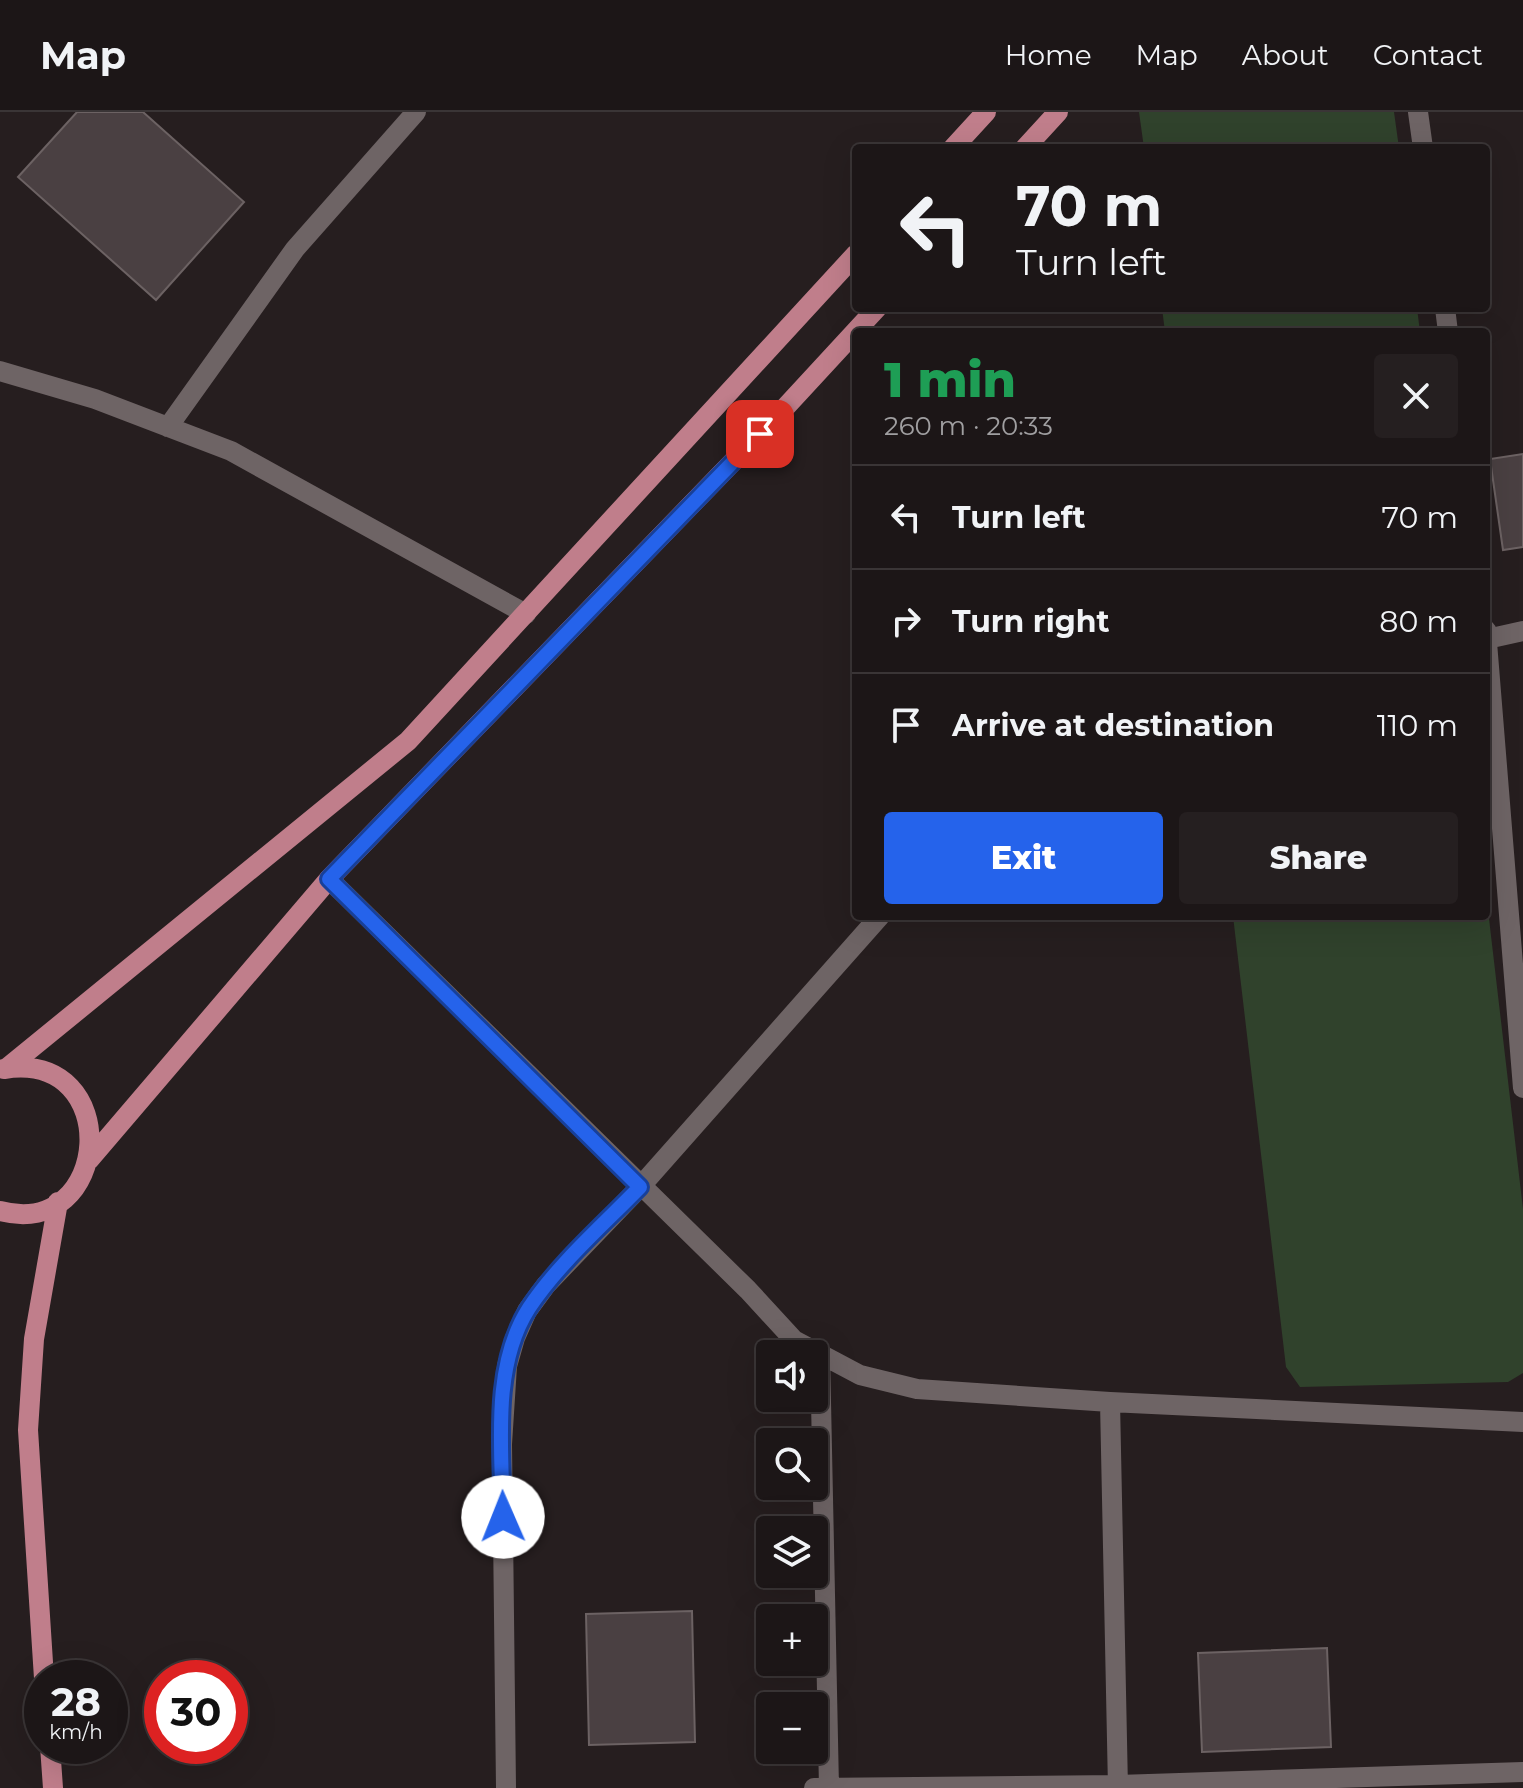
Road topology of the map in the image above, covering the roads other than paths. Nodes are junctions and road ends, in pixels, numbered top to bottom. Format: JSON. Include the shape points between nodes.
{"nodes":[{"id":1,"x":416,"y":112,"type":"edge"},
{"id":2,"x":986,"y":112,"type":"edge"},
{"id":3,"x":1058,"y":112,"type":"edge"},
{"id":4,"x":1418,"y":112,"type":"edge"},
{"id":5,"x":957,"y":144,"type":"edge"},
{"id":6,"x":1029,"y":144,"type":"edge"},
{"id":7,"x":1422,"y":144,"type":"edge"},
{"id":8,"x":852,"y":258,"type":"edge"},
{"id":9,"x":873,"y":312,"type":"edge"},
{"id":10,"x":859,"y":328,"type":"edge"},
{"id":11,"x":852,"y":335,"type":"edge"},
{"id":12,"x":0,"y":371,"type":"edge"},
{"id":13,"x":168,"y":427,"type":"junction"},
{"id":14,"x":526,"y":614,"type":"junction"},
{"id":15,"x":1523,"y":631,"type":"edge"},
{"id":16,"x":1490,"y":634,"type":"edge"},
{"id":17,"x":1490,"y":670,"type":"edge"},
{"id":18,"x":329,"y":879,"type":"junction"},
{"id":19,"x":876,"y":920,"type":"edge"},
{"id":20,"x":1519,"y":1019,"type":"edge"},
{"id":21,"x":3,"y":1069,"type":"edge"},
{"id":22,"x":1523,"y":1088,"type":"edge"},
{"id":23,"x":89,"y":1160,"type":"junction"},
{"id":24,"x":640,"y":1187,"type":"junction"},
{"id":25,"x":58,"y":1202,"type":"junction"},
{"id":26,"x":0,"y":1211,"type":"edge"},
{"id":27,"x":794,"y":1340,"type":"edge"},
{"id":28,"x":828,"y":1357,"type":"edge"},
{"id":29,"x":1110,"y":1402,"type":"junction"},
{"id":30,"x":821,"y":1412,"type":"edge"},
{"id":31,"x":1523,"y":1422,"type":"edge"},
{"id":32,"x":43,"y":1660,"type":"edge"},
{"id":33,"x":51,"y":1764,"type":"edge"},
{"id":34,"x":1523,"y":1772,"type":"edge"},
{"id":35,"x":1118,"y":1786,"type":"edge"},
{"id":36,"x":53,"y":1788,"type":"edge"},
{"id":37,"x":506,"y":1788,"type":"edge"},
{"id":38,"x":814,"y":1788,"type":"edge"},
{"id":39,"x":829,"y":1788,"type":"edge"}],
"edges":[{"from":1,"to":13,"type":"street","via":[[295,249]]},
{"from":2,"to":5,"type":"main road"},
{"from":3,"to":6,"type":"main road"},
{"from":4,"to":7,"type":"street"},
{"from":8,"to":14,"type":"main road"},
{"from":9,"to":10,"type":"main road"},
{"from":11,"to":18,"type":"main road"},
{"from":12,"to":13,"type":"street"},
{"from":13,"to":14,"type":"street","via":[[231,451]]},
{"from":14,"to":21,"type":"main road","via":[[408,741]]},
{"from":15,"to":16,"type":"street"},
{"from":17,"to":20,"type":"street"},
{"from":18,"to":23,"type":"main road"},
{"from":18,"to":24,"type":"street"},
{"from":19,"to":24,"type":"street"},
{"from":20,"to":22,"type":"street"},
{"from":21,"to":23,"type":"main road","via":[[48,1073],[66,1084],[88,1119]]},
{"from":23,"to":25,"type":"main road","via":[[81,1180]]},
{"from":24,"to":27,"type":"street"},
{"from":24,"to":37,"type":"street","via":[[546,1285],[527,1311],[507,1366],[502,1444]]},
{"from":25,"to":26,"type":"main road","via":[[30,1213]]},
{"from":25,"to":32,"type":"main road","via":[[34,1339],[28,1430]]},
{"from":28,"to":29,"type":"street","via":[[860,1375],[917,1389]]},
{"from":29,"to":31,"type":"street"},
{"from":29,"to":35,"type":"street"},
{"from":30,"to":39,"type":"street"},
{"from":33,"to":36,"type":"main road"},
{"from":34,"to":35,"type":"street"},
{"from":35,"to":39,"type":"street"},
{"from":38,"to":39,"type":"street"}]}
